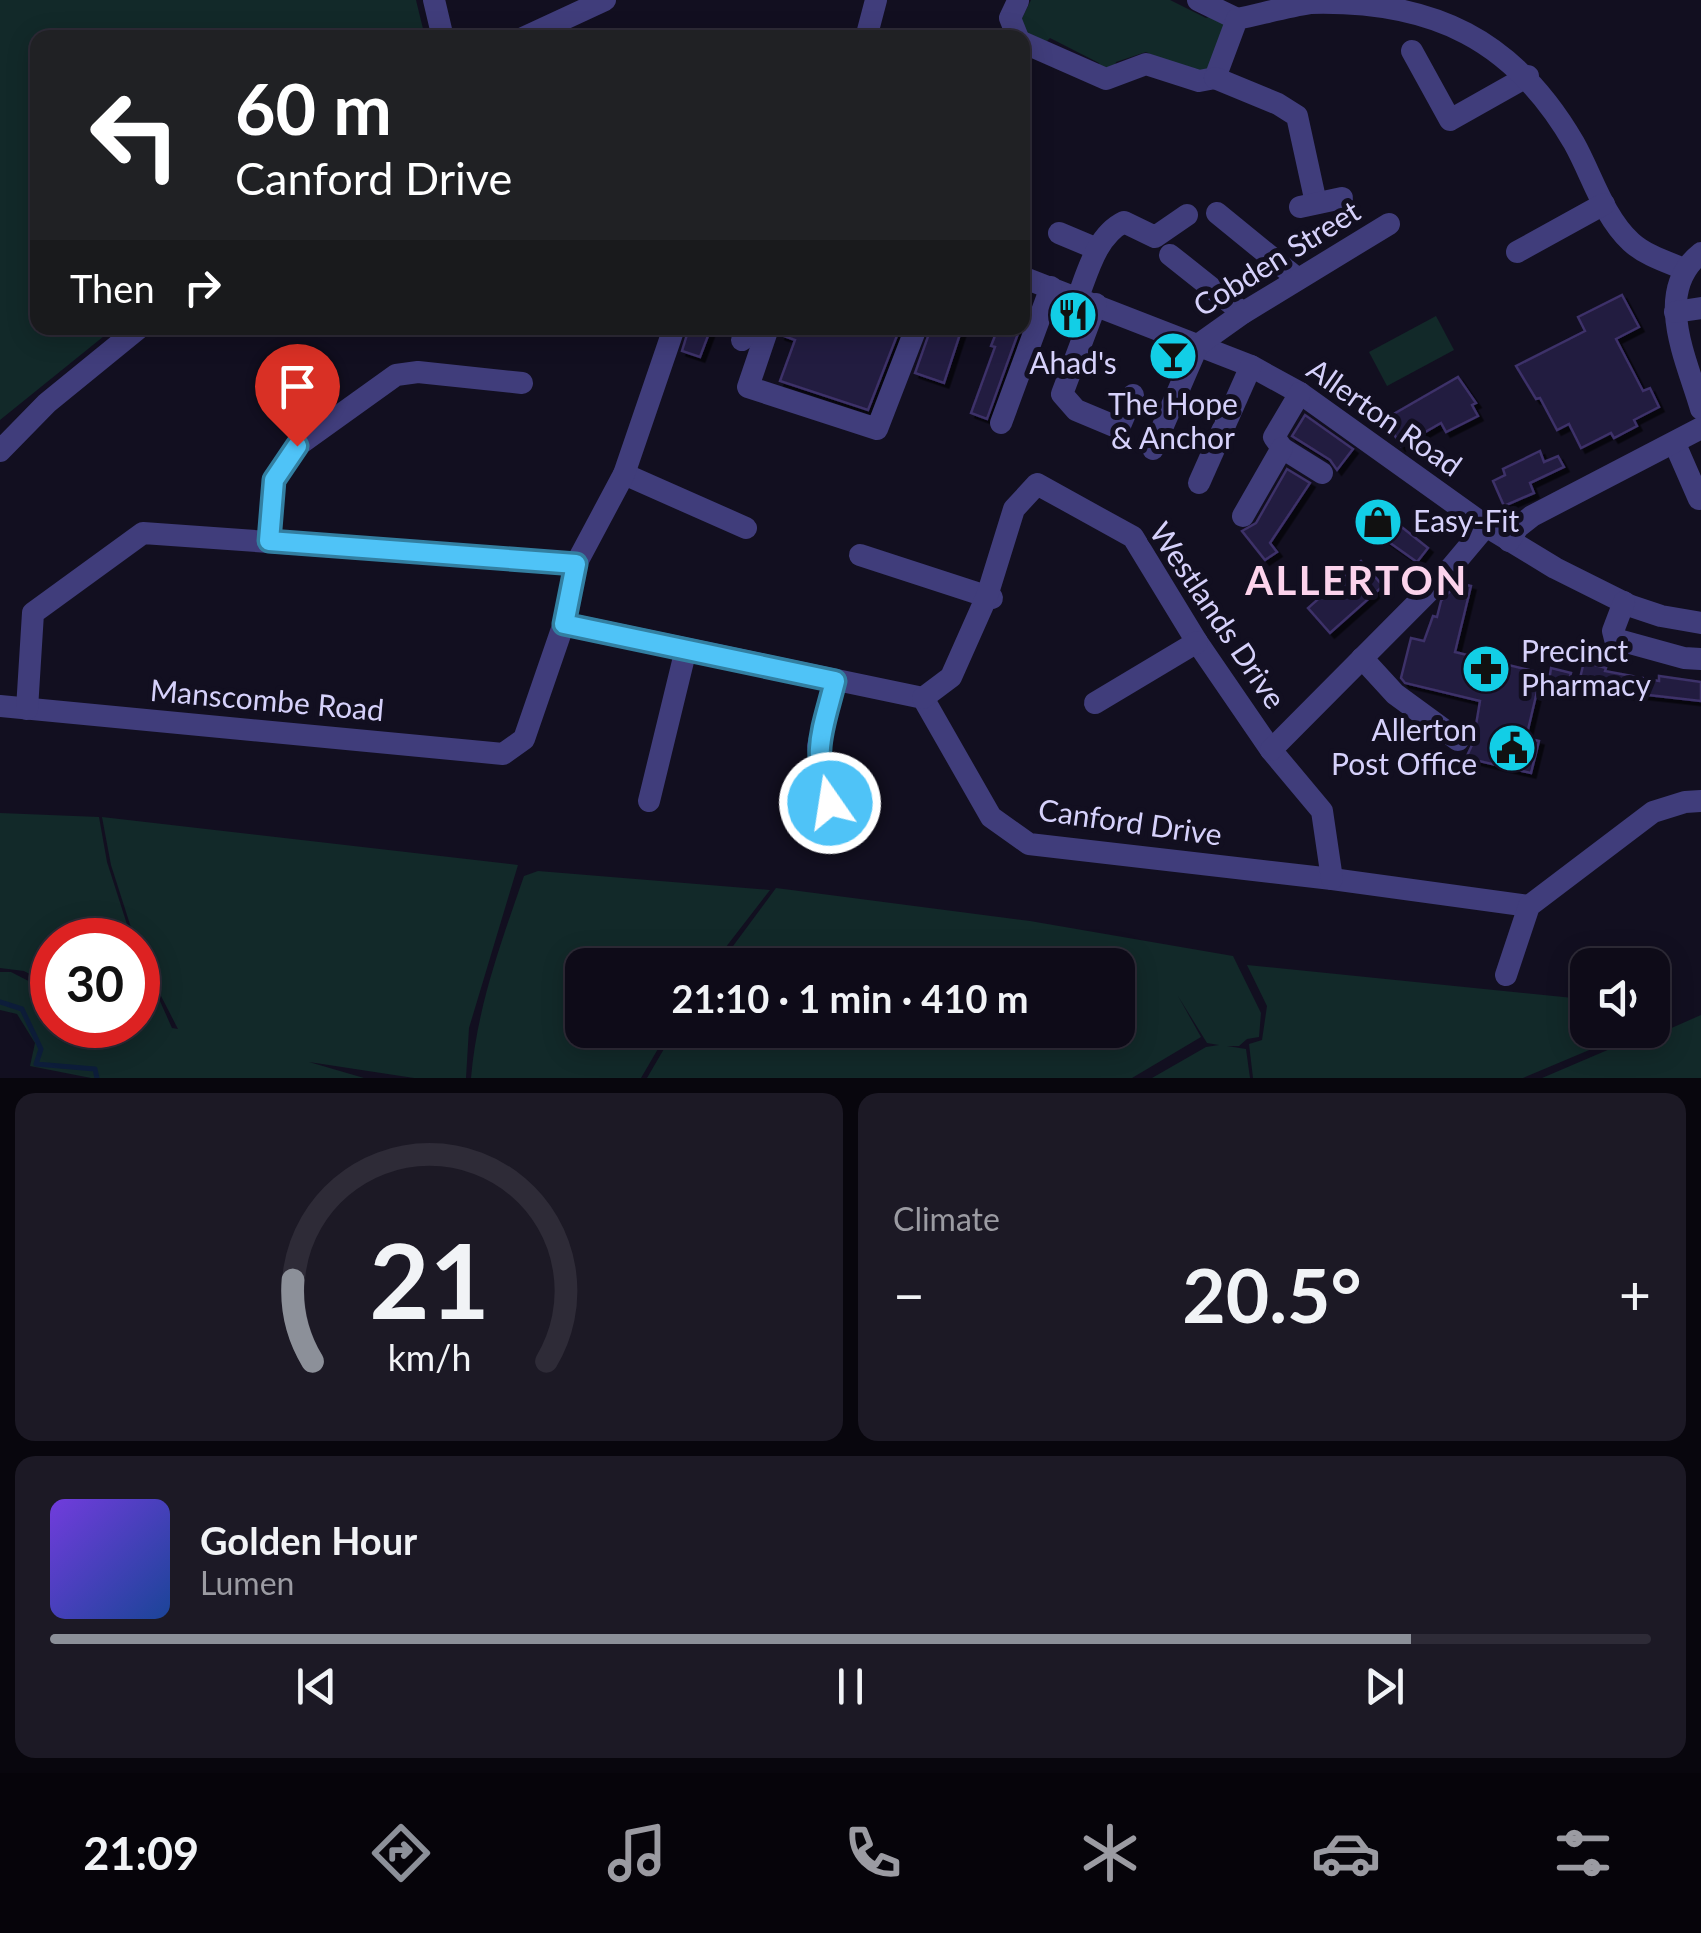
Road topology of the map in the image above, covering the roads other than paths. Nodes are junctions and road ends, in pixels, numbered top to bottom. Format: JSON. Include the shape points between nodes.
{"nodes":[{"id":1,"x":434,"y":0,"type":"edge"},
{"id":2,"x":604,"y":0,"type":"edge"},
{"id":3,"x":876,"y":0,"type":"edge"},
{"id":4,"x":1198,"y":0,"type":"edge"},
{"id":5,"x":1018,"y":1,"type":"edge"},
{"id":6,"x":1311,"y":2,"type":"edge"},
{"id":7,"x":1236,"y":20,"type":"junction"},
{"id":8,"x":441,"y":30,"type":"edge"},
{"id":9,"x":540,"y":30,"type":"edge"},
{"id":10,"x":868,"y":30,"type":"edge"},
{"id":11,"x":1015,"y":30,"type":"edge"},
{"id":12,"x":1030,"y":44,"type":"edge"},
{"id":13,"x":1423,"y":55,"type":"dead end"},
{"id":14,"x":1528,"y":76,"type":"junction"},
{"id":15,"x":1215,"y":78,"type":"junction"},
{"id":16,"x":1342,"y":198,"type":"dead end"},
{"id":17,"x":1604,"y":204,"type":"junction"},
{"id":18,"x":1217,"y":213,"type":"dead end"},
{"id":19,"x":1188,"y":215,"type":"dead end"},
{"id":20,"x":1389,"y":224,"type":"dead end"},
{"id":21,"x":1059,"y":233,"type":"dead end"},
{"id":22,"x":1096,"y":249,"type":"junction"},
{"id":23,"x":1515,"y":249,"type":"dead end"},
{"id":24,"x":1170,"y":254,"type":"dead end"},
{"id":25,"x":1693,"y":261,"type":"edge"},
{"id":26,"x":1298,"y":279,"type":"junction"},
{"id":27,"x":1030,"y":280,"type":"edge"},
{"id":28,"x":1051,"y":287,"type":"junction"},
{"id":29,"x":1087,"y":300,"type":"junction"},
{"id":30,"x":1701,"y":308,"type":"edge"},
{"id":31,"x":1675,"y":312,"type":"junction"},
{"id":32,"x":1244,"y":313,"type":"junction"},
{"id":33,"x":130,"y":335,"type":"edge"},
{"id":34,"x":671,"y":335,"type":"edge"},
{"id":35,"x":766,"y":335,"type":"edge"},
{"id":36,"x":913,"y":335,"type":"edge"},
{"id":37,"x":1198,"y":345,"type":"junction"},
{"id":38,"x":1252,"y":366,"type":"junction"},
{"id":39,"x":522,"y":383,"type":"dead end"},
{"id":40,"x":1300,"y":393,"type":"junction"},
{"id":41,"x":1134,"y":395,"type":"dead end"},
{"id":42,"x":1701,"y":408,"type":"edge"},
{"id":43,"x":1002,"y":423,"type":"dead end"},
{"id":44,"x":1701,"y":428,"type":"edge"},
{"id":45,"x":1675,"y":444,"type":"junction"},
{"id":46,"x":1282,"y":448,"type":"junction"},
{"id":47,"x":1153,"y":449,"type":"dead end"},
{"id":48,"x":0,"y":451,"type":"edge"},
{"id":49,"x":1322,"y":473,"type":"dead end"},
{"id":50,"x":624,"y":474,"type":"junction"},
{"id":51,"x":1199,"y":483,"type":"dead end"},
{"id":52,"x":1699,"y":499,"type":"edge"},
{"id":53,"x":1243,"y":516,"type":"dead end"},
{"id":54,"x":1486,"y":526,"type":"junction"},
{"id":55,"x":746,"y":528,"type":"dead end"},
{"id":56,"x":269,"y":541,"type":"junction"},
{"id":57,"x":1509,"y":541,"type":"junction"},
{"id":58,"x":860,"y":555,"type":"dead end"},
{"id":59,"x":576,"y":564,"type":"junction"},
{"id":60,"x":989,"y":597,"type":"junction"},
{"id":61,"x":1624,"y":602,"type":"junction"},
{"id":62,"x":564,"y":624,"type":"junction"},
{"id":63,"x":1701,"y":624,"type":"edge"},
{"id":64,"x":1197,"y":642,"type":"junction"},
{"id":65,"x":686,"y":649,"type":"junction"},
{"id":66,"x":1362,"y":658,"type":"junction"},
{"id":67,"x":1701,"y":659,"type":"edge"},
{"id":68,"x":835,"y":681,"type":"junction"},
{"id":69,"x":923,"y":698,"type":"junction"},
{"id":70,"x":1095,"y":703,"type":"dead end"},
{"id":71,"x":0,"y":706,"type":"edge"},
{"id":72,"x":26,"y":709,"type":"junction"},
{"id":73,"x":1458,"y":740,"type":"dead end"},
{"id":74,"x":1271,"y":750,"type":"junction"},
{"id":75,"x":649,"y":800,"type":"dead end"},
{"id":76,"x":1701,"y":801,"type":"edge"},
{"id":77,"x":838,"y":828,"type":"dead end"},
{"id":78,"x":1332,"y":879,"type":"junction"},
{"id":79,"x":1530,"y":906,"type":"junction"},
{"id":80,"x":1506,"y":974,"type":"dead end"}],
"edges":[{"from":1,"to":8,"type":"street"},
{"from":2,"to":9,"type":"street"},
{"from":3,"to":10,"type":"street"},
{"from":4,"to":7,"type":"street"},
{"from":5,"to":11,"type":"street","via":[[1010,18]]},
{"from":6,"to":7,"type":"street"},
{"from":6,"to":14,"type":"street","via":[[1361,2],[1442,17],[1486,40]]},
{"from":7,"to":15,"type":"street"},
{"from":12,"to":15,"type":"street","via":[[1106,78],[1146,64],[1199,80]]},
{"from":13,"to":14,"type":"street","via":[[1450,120]]},
{"from":14,"to":17,"type":"street"},
{"from":15,"to":16,"type":"street","via":[[1297,116],[1308,205]]},
{"from":17,"to":23,"type":"street"},
{"from":17,"to":25,"type":"street","via":[[1633,244]]},
{"from":18,"to":26,"type":"street"},
{"from":19,"to":22,"type":"street","via":[[1155,238],[1118,224]]},
{"from":20,"to":26,"type":"street","name":"Cobden Street"},
{"from":21,"to":22,"type":"street"},
{"from":22,"to":29,"type":"street"},
{"from":24,"to":32,"type":"street"},
{"from":25,"to":31,"type":"street"},
{"from":26,"to":32,"type":"street","name":"Cobden Street"},
{"from":27,"to":28,"type":"street","name":"Allerton Road"},
{"from":28,"to":29,"type":"street","name":"Allerton Road"},
{"from":28,"to":43,"type":"street"},
{"from":29,"to":37,"type":"street","name":"Allerton Road"},
{"from":29,"to":41,"type":"street","via":[[1062,394],[1076,410],[1119,428]]},
{"from":30,"to":31,"type":"street"},
{"from":31,"to":42,"type":"street"},
{"from":32,"to":37,"type":"street","name":"Cobden Street"},
{"from":33,"to":48,"type":"street"},
{"from":34,"to":50,"type":"street"},
{"from":35,"to":36,"type":"street","via":[[748,387],[877,429]]},
{"from":37,"to":38,"type":"street","name":"Allerton Road"},
{"from":37,"to":47,"type":"street"},
{"from":38,"to":40,"type":"street","name":"Allerton Road"},
{"from":38,"to":51,"type":"street"},
{"from":39,"to":56,"type":"street","via":[[396,375],[297,446],[274,480]]},
{"from":40,"to":46,"type":"street","via":[[1274,436]]},
{"from":40,"to":54,"type":"street","name":"Allerton Road"},
{"from":44,"to":45,"type":"street"},
{"from":45,"to":52,"type":"street"},
{"from":45,"to":57,"type":"street","via":[[1532,516]]},
{"from":46,"to":49,"type":"street"},
{"from":46,"to":53,"type":"street"},
{"from":50,"to":55,"type":"street"},
{"from":50,"to":59,"type":"street"},
{"from":54,"to":57,"type":"street","name":"Allerton Road"},
{"from":54,"to":66,"type":"street"},
{"from":56,"to":59,"type":"street"},
{"from":56,"to":72,"type":"street","via":[[144,533],[32,613]]},
{"from":57,"to":61,"type":"street","name":"Allerton Road","via":[[1550,576]]},
{"from":58,"to":60,"type":"street"},
{"from":59,"to":62,"type":"street"},
{"from":60,"to":64,"type":"street","name":"Westlands Drive","via":[[1014,510],[1038,484],[1134,537]]},
{"from":60,"to":69,"type":"street","name":"Westlands Drive","via":[[951,677]]},
{"from":61,"to":63,"type":"street","name":"Allerton Road"},
{"from":61,"to":67,"type":"street","via":[[1616,639]]},
{"from":62,"to":65,"type":"street"},
{"from":62,"to":72,"type":"street","name":"Manscombe Road","via":[[524,739],[503,754]]},
{"from":64,"to":70,"type":"street"},
{"from":64,"to":74,"type":"street","name":"Westlands Drive"},
{"from":65,"to":68,"type":"street"},
{"from":65,"to":75,"type":"street"},
{"from":66,"to":73,"type":"street","via":[[1395,694]]},
{"from":66,"to":74,"type":"street"},
{"from":68,"to":69,"type":"street"},
{"from":68,"to":77,"type":"street","via":[[818,746]]},
{"from":69,"to":78,"type":"street","name":"Canford Drive","via":[[992,817],[1030,844]]},
{"from":71,"to":72,"type":"street","name":"Manscombe Road"},
{"from":74,"to":78,"type":"street","name":"Westlands Drive","via":[[1322,811]]},
{"from":76,"to":79,"type":"street","via":[[1653,812]]},
{"from":78,"to":79,"type":"street","name":"Canford Drive"},
{"from":79,"to":80,"type":"street"}]}
